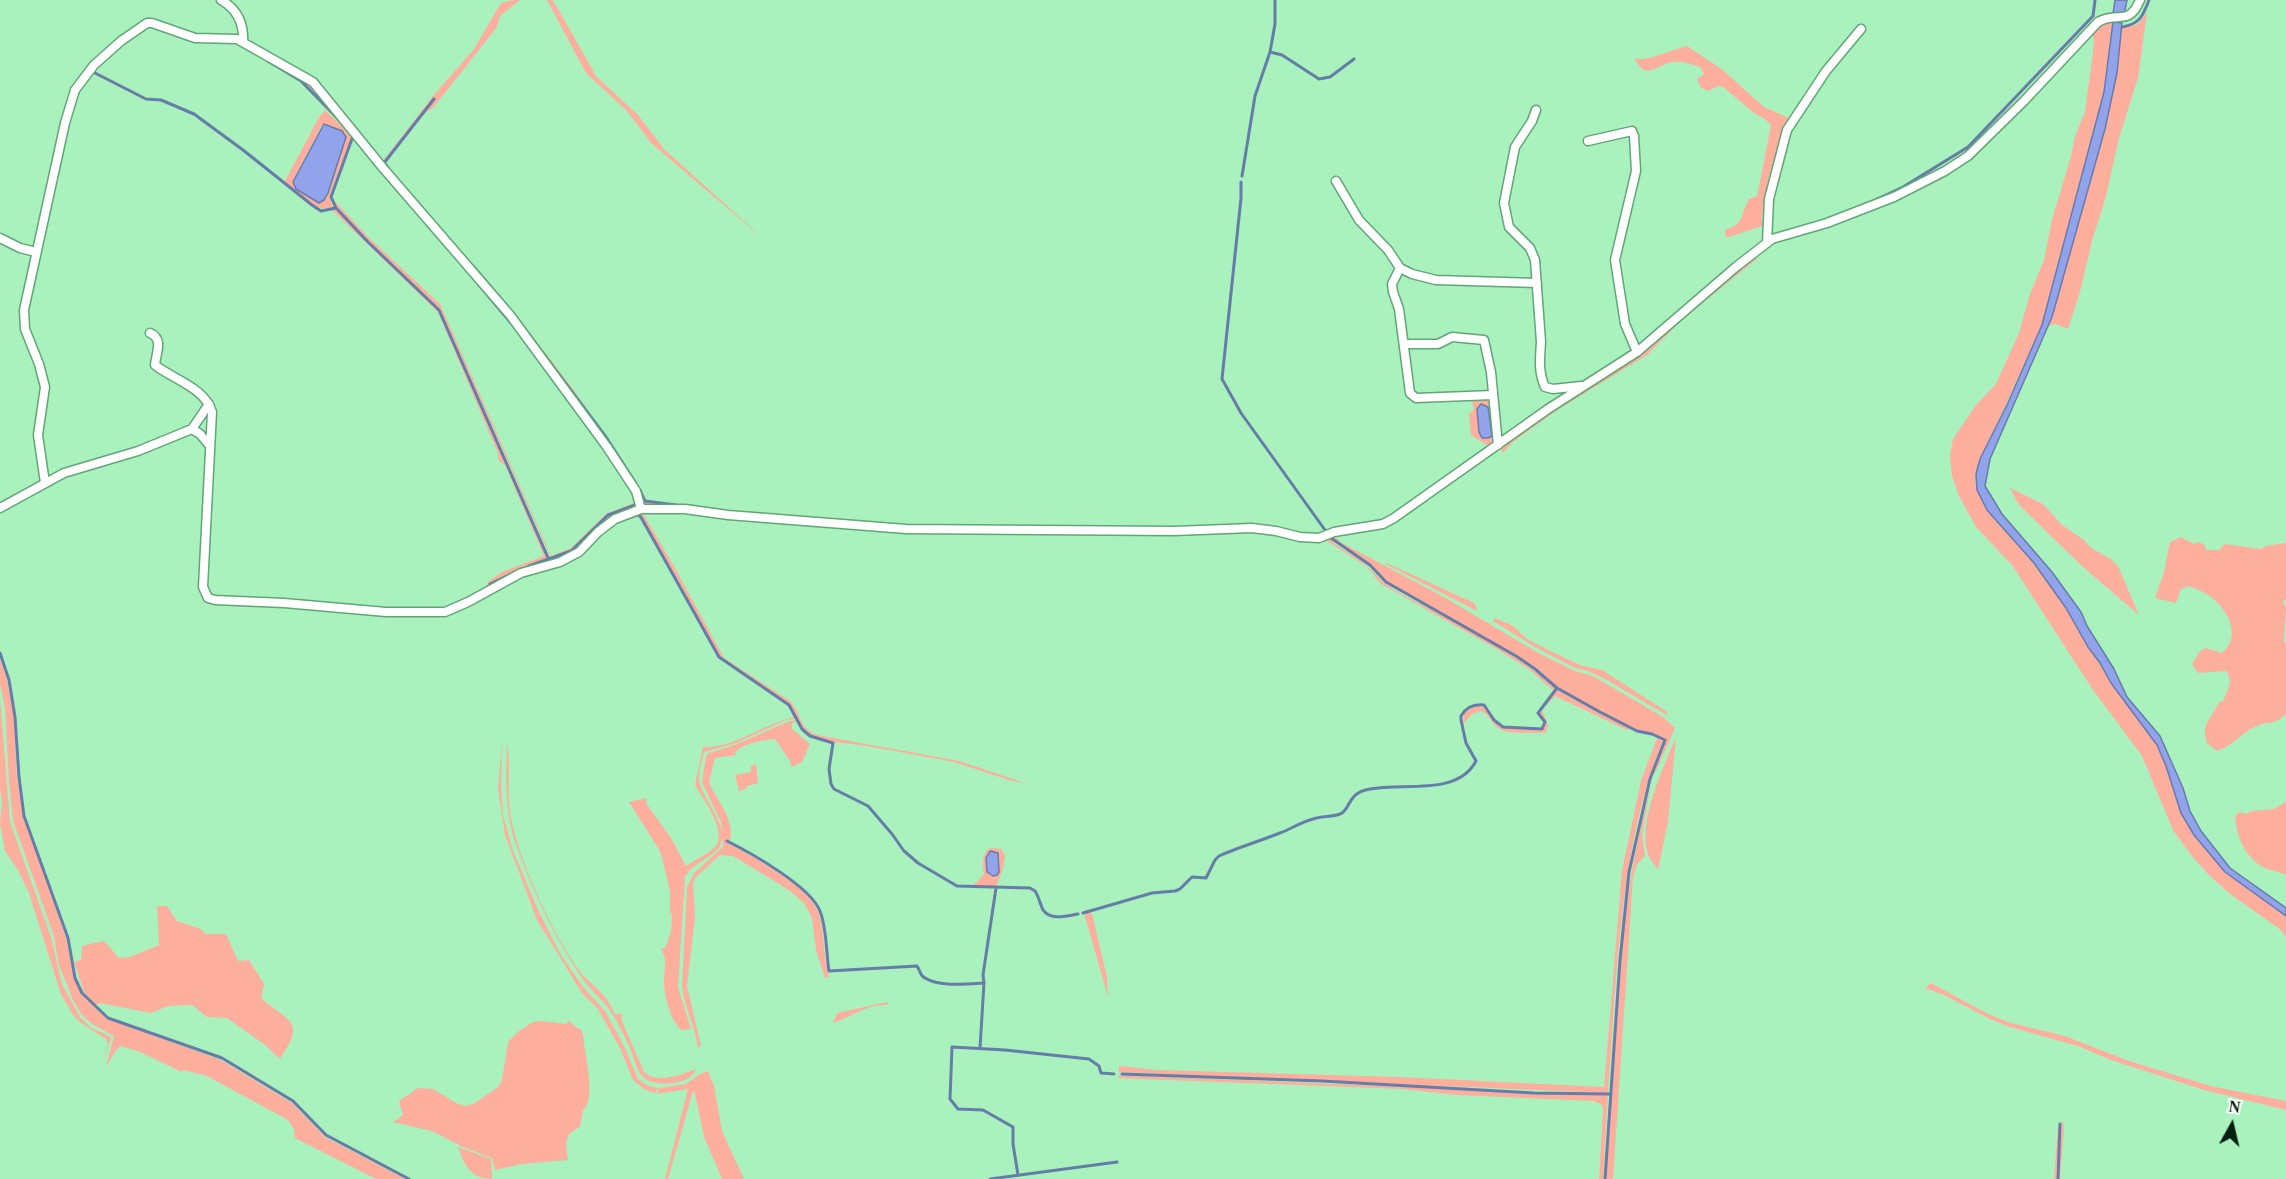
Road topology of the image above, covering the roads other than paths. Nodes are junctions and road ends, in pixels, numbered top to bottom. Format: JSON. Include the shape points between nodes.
{"nodes":[{"id":1,"x":221,"y":0,"type":"edge"},
{"id":2,"x":2140,"y":0,"type":"edge"},
{"id":3,"x":1861,"y":29,"type":"dead end"},
{"id":4,"x":243,"y":42,"type":"junction"},
{"id":5,"x":1536,"y":110,"type":"dead end"},
{"id":6,"x":1588,"y":141,"type":"dead end"},
{"id":7,"x":1336,"y":181,"type":"dead end"},
{"id":8,"x":0,"y":238,"type":"edge"},
{"id":9,"x":1767,"y":243,"type":"junction"},
{"id":10,"x":36,"y":252,"type":"junction"},
{"id":11,"x":1400,"y":268,"type":"junction"},
{"id":12,"x":1537,"y":284,"type":"junction"},
{"id":13,"x":150,"y":333,"type":"dead end"},
{"id":14,"x":1404,"y":344,"type":"junction"},
{"id":15,"x":1637,"y":352,"type":"junction"},
{"id":16,"x":1585,"y":385,"type":"junction"},
{"id":17,"x":1493,"y":395,"type":"junction"},
{"id":18,"x":209,"y":404,"type":"junction"},
{"id":19,"x":192,"y":429,"type":"junction"},
{"id":20,"x":1498,"y":445,"type":"junction"},
{"id":21,"x":210,"y":446,"type":"junction"},
{"id":22,"x":45,"y":483,"type":"junction"},
{"id":23,"x":0,"y":508,"type":"edge"},
{"id":24,"x":641,"y":509,"type":"junction"}],
"edges":[{"from":1,"to":4,"type":"street","via":[[238,15]]},
{"from":2,"to":9,"type":"street","via":[[2134,12],[2125,18],[2106,17],[2098,22],[1982,144],[1945,171],[1915,188]]},
{"from":3,"to":9,"type":"street","via":[[1826,71],[1787,130],[1769,200]]},
{"from":4,"to":10,"type":"street","via":[[195,38],[147,23],[94,65],[71,101]]},
{"from":4,"to":24,"type":"street","via":[[313,82],[510,315],[607,447],[636,491]]},
{"from":5,"to":12,"type":"street","via":[[1515,147],[1504,203],[1509,227],[1532,254]]},
{"from":6,"to":15,"type":"street","via":[[1632,131],[1634,136],[1636,171],[1615,260],[1618,295]]},
{"from":7,"to":11,"type":"street","via":[[1352,210]]},
{"from":8,"to":10,"type":"street"},
{"from":9,"to":15,"type":"street"},
{"from":10,"to":22,"type":"street","via":[[24,319],[45,387],[38,435]]},
{"from":11,"to":12,"type":"street","via":[[1436,280]]},
{"from":11,"to":14,"type":"street","via":[[1392,284]]},
{"from":12,"to":16,"type":"street","via":[[1541,342],[1538,355],[1545,387]]},
{"from":13,"to":18,"type":"street","via":[[159,342],[155,365],[198,391]]},
{"from":14,"to":17,"type":"street","via":[[1412,396]]},
{"from":14,"to":17,"type":"street","via":[[1438,344],[1452,338],[1484,340]]},
{"from":15,"to":16,"type":"street"},
{"from":16,"to":20,"type":"street"},
{"from":17,"to":20,"type":"street"},
{"from":18,"to":19,"type":"street"},
{"from":18,"to":21,"type":"street"},
{"from":19,"to":21,"type":"street"},
{"from":19,"to":22,"type":"street"},
{"from":20,"to":24,"type":"street","via":[[1383,524],[1319,538],[1252,528],[906,529],[686,509]]},
{"from":21,"to":24,"type":"street","via":[[202,587],[208,598],[214,600],[386,612],[445,612],[521,573],[560,562],[579,552],[615,519]]},
{"from":22,"to":23,"type":"street"}]}
